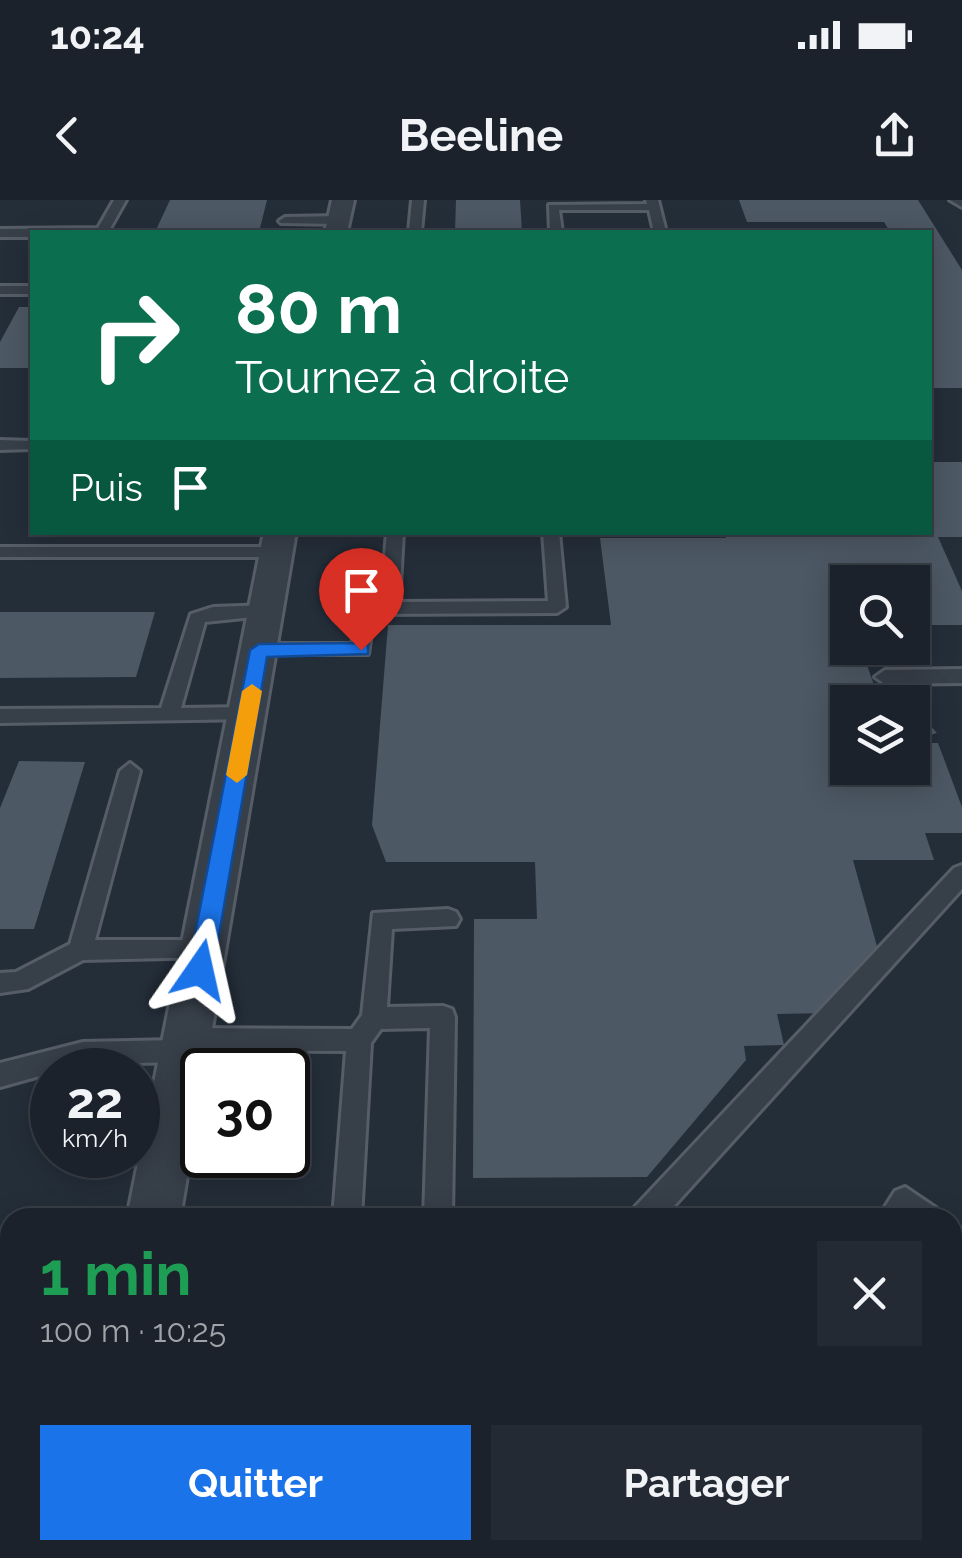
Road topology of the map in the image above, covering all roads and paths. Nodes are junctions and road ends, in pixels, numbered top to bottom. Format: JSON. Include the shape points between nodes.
{"nodes":[{"id":1,"x":120,"y":200,"type":"edge"},
{"id":2,"x":418,"y":200,"type":"edge"},
{"id":3,"x":653,"y":203,"type":"edge"},
{"id":4,"x":339,"y":218,"type":"edge"},
{"id":5,"x":284,"y":221,"type":"edge"},
{"id":6,"x":103,"y":230,"type":"edge"},
{"id":7,"x":415,"y":230,"type":"edge"},
{"id":8,"x":556,"y":230,"type":"edge"},
{"id":9,"x":660,"y":230,"type":"edge"},
{"id":10,"x":30,"y":232,"type":"edge"},
{"id":11,"x":0,"y":233,"type":"edge"},
{"id":12,"x":0,"y":290,"type":"edge"},
{"id":13,"x":30,"y":290,"type":"edge"},
{"id":14,"x":0,"y":303,"type":"edge"},
{"id":15,"x":30,"y":303,"type":"edge"},
{"id":16,"x":0,"y":446,"type":"edge"},
{"id":17,"x":30,"y":446,"type":"edge"},
{"id":18,"x":395,"y":535,"type":"edge"},
{"id":19,"x":551,"y":535,"type":"edge"},
{"id":20,"x":279,"y":542,"type":"edge"},
{"id":21,"x":0,"y":552,"type":"edge"},
{"id":22,"x":390,"y":607,"type":"junction"},
{"id":23,"x":262,"y":630,"type":"junction"},
{"id":24,"x":962,"y":676,"type":"edge"},
{"id":25,"x":885,"y":677,"type":"dead end"},
{"id":26,"x":248,"y":714,"type":"junction"},
{"id":27,"x":169,"y":715,"type":"junction"},
{"id":28,"x":0,"y":716,"type":"edge"},
{"id":29,"x":130,"y":771,"type":"dead end"},
{"id":30,"x":962,"y":874,"type":"edge"},
{"id":31,"x":448,"y":919,"type":"dead end"},
{"id":32,"x":80,"y":950,"type":"junction"},
{"id":33,"x":204,"y":950,"type":"junction"},
{"id":34,"x":0,"y":983,"type":"edge"},
{"id":35,"x":367,"y":1029,"type":"junction"},
{"id":36,"x":186,"y":1045,"type":"junction"},
{"id":37,"x":0,"y":1075,"type":"edge"},
{"id":38,"x":155,"y":1208,"type":"edge"},
{"id":39,"x":347,"y":1208,"type":"edge"},
{"id":40,"x":438,"y":1208,"type":"edge"},
{"id":41,"x":653,"y":1208,"type":"edge"}],
"edges":[{"from":1,"to":6,"type":"lane"},
{"from":2,"to":7,"type":"lane"},
{"from":3,"to":8,"type":"lane","via":[[553,206]]},
{"from":3,"to":9,"type":"lane"},
{"from":4,"to":5,"type":"lane"},
{"from":10,"to":11,"type":"lane"},
{"from":12,"to":13,"type":"lane"},
{"from":14,"to":15,"type":"lane"},
{"from":16,"to":17,"type":"lane"},
{"from":18,"to":22,"type":"lane"},
{"from":19,"to":22,"type":"lane","via":[[557,606]]},
{"from":20,"to":21,"type":"lane"},
{"from":20,"to":23,"type":"street"},
{"from":22,"to":23,"type":"lane","via":[[365,608],[361,650]]},
{"from":23,"to":26,"type":"street"},
{"from":23,"to":27,"type":"lane","via":[[213,612],[197,618]]},
{"from":24,"to":25,"type":"lane"},
{"from":26,"to":27,"type":"lane"},
{"from":26,"to":33,"type":"street"},
{"from":27,"to":28,"type":"lane"},
{"from":29,"to":32,"type":"lane"},
{"from":30,"to":41,"type":"lane"},
{"from":31,"to":35,"type":"lane","via":[[381,920]]},
{"from":32,"to":33,"type":"lane"},
{"from":32,"to":34,"type":"lane","via":[[19,982]]},
{"from":33,"to":36,"type":"street"},
{"from":35,"to":36,"type":"lane"},
{"from":35,"to":39,"type":"lane"},
{"from":35,"to":40,"type":"lane","via":[[443,1017]]},
{"from":36,"to":37,"type":"lane","via":[[83,1053]]},
{"from":36,"to":38,"type":"street"}]}
